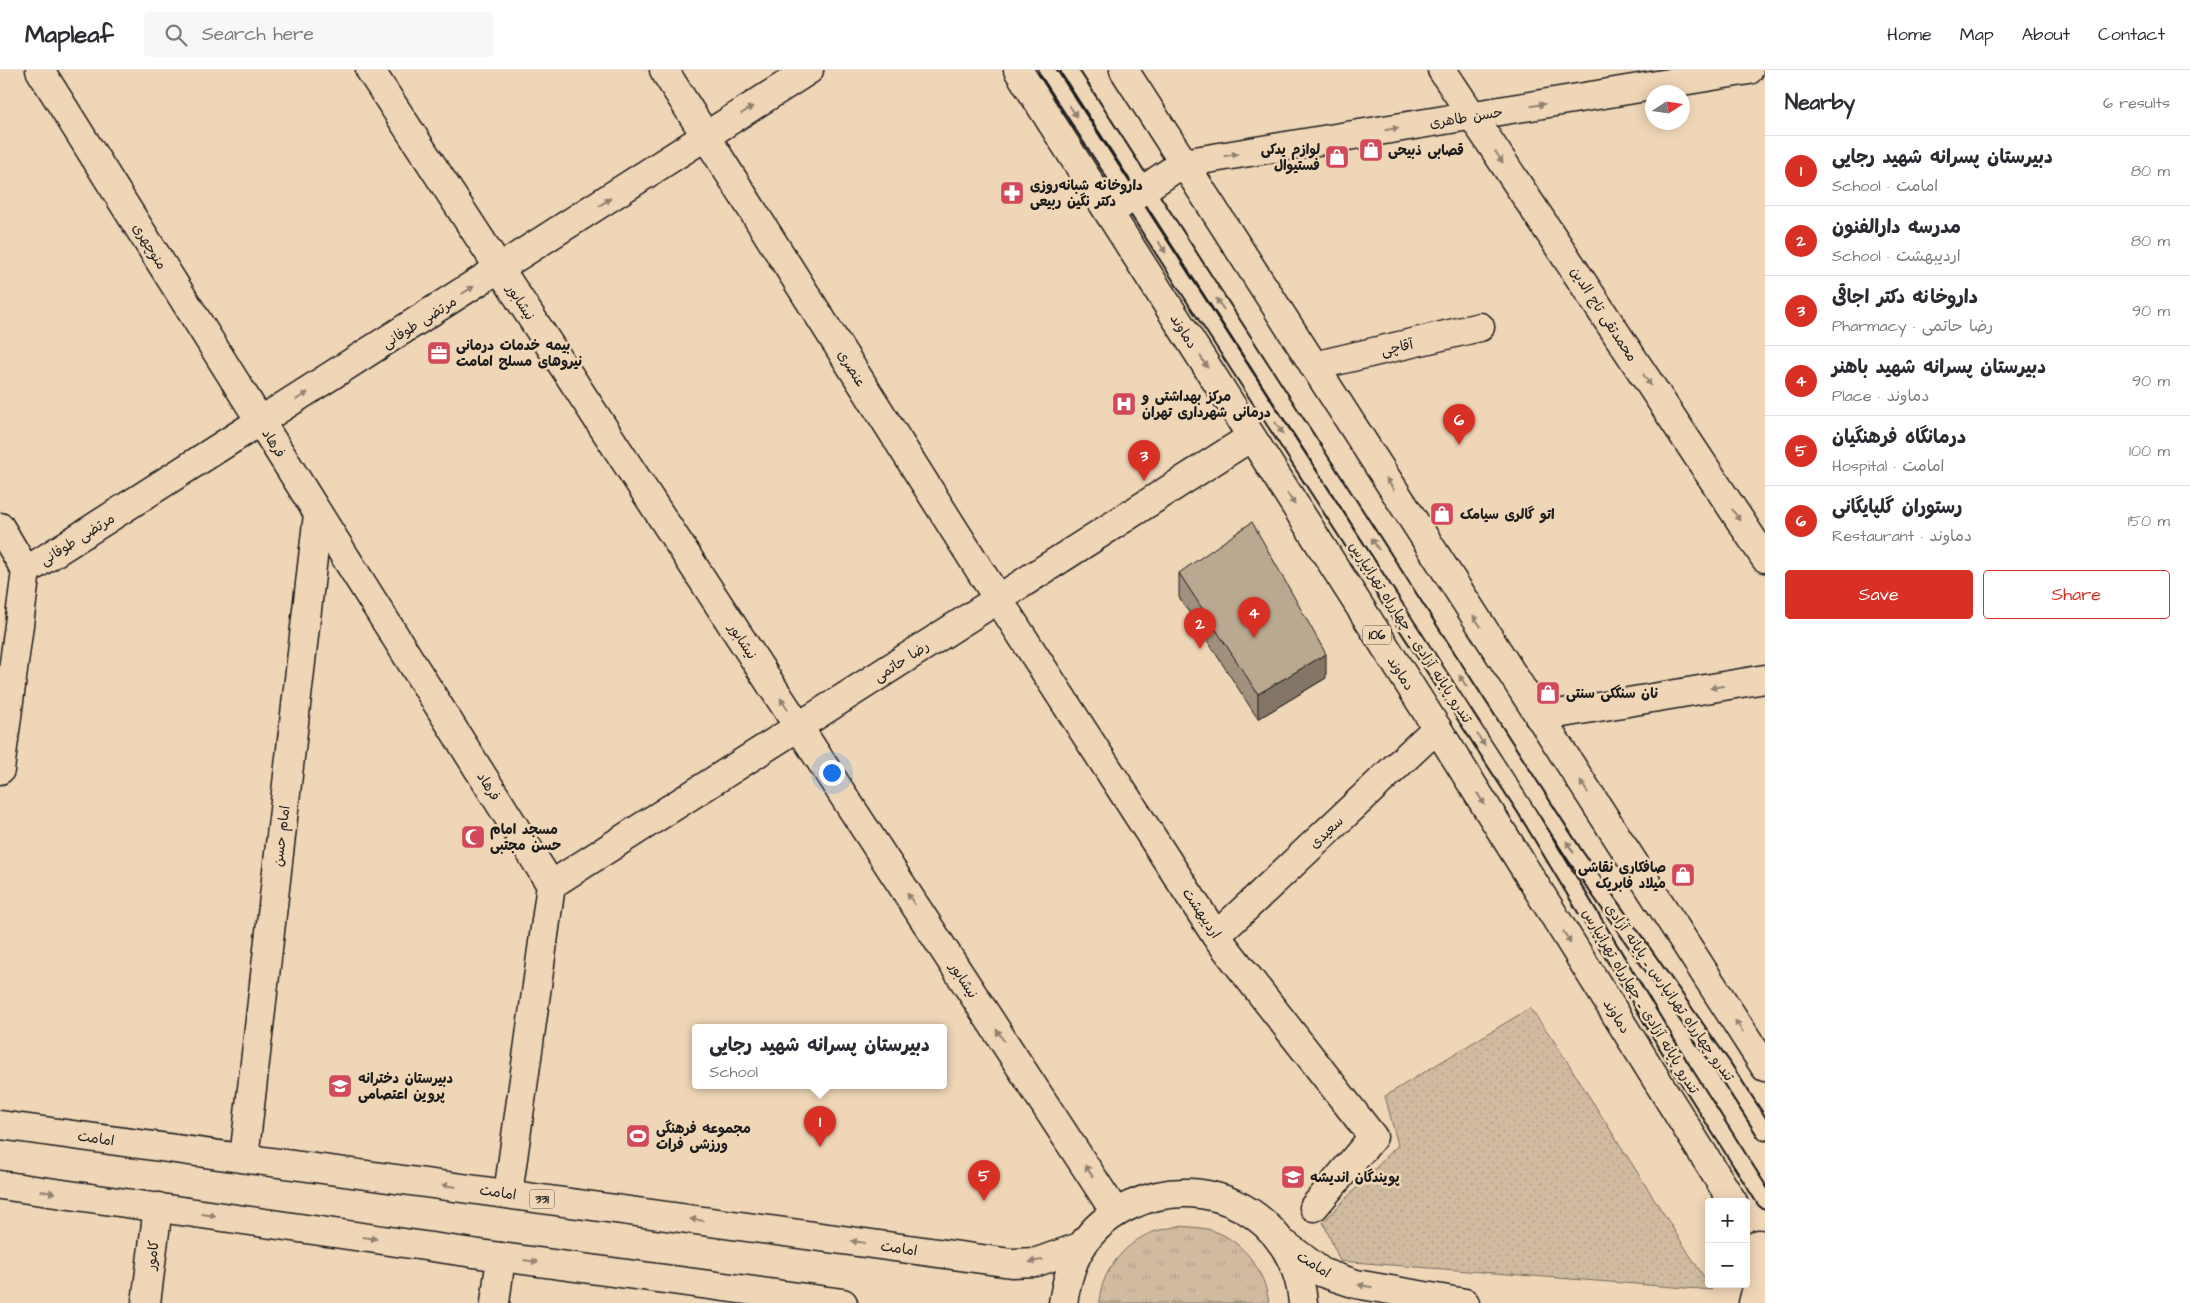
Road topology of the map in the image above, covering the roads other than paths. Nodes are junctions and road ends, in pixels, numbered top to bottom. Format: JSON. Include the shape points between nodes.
{"nodes":[{"id":1,"x":40,"y":70,"type":"edge"},
{"id":2,"x":370,"y":70,"type":"edge"},
{"id":3,"x":664,"y":70,"type":"edge"},
{"id":4,"x":809,"y":70,"type":"edge"},
{"id":5,"x":1018,"y":70,"type":"edge"},
{"id":6,"x":1047,"y":70,"type":"edge"},
{"id":7,"x":1069,"y":70,"type":"edge"},
{"id":8,"x":1124,"y":70,"type":"edge"},
{"id":9,"x":1442,"y":70,"type":"edge"},
{"id":10,"x":1749,"y":70,"type":"edge"},
{"id":11,"x":1680,"y":76,"type":"edge"},
{"id":12,"x":1472,"y":116,"type":"junction"},
{"id":13,"x":706,"y":137,"type":"junction"},
{"id":14,"x":1183,"y":163,"type":"junction"},
{"id":15,"x":1109,"y":213,"type":"junction"},
{"id":16,"x":500,"y":270,"type":"junction"},
{"id":17,"x":1480,"y":327,"type":"dead end"},
{"id":18,"x":1314,"y":366,"type":"junction"},
{"id":19,"x":261,"y":422,"type":"junction"},
{"id":20,"x":1251,"y":437,"type":"junction"},
{"id":21,"x":318,"y":514,"type":"junction"},
{"id":22,"x":0,"y":528,"type":"edge"},
{"id":23,"x":1765,"y":558,"type":"edge"},
{"id":24,"x":26,"y":571,"type":"junction"},
{"id":25,"x":998,"y":599,"type":"junction"},
{"id":26,"x":1765,"y":679,"type":"edge"},
{"id":27,"x":1539,"y":717,"type":"junction"},
{"id":28,"x":799,"y":727,"type":"junction"},
{"id":29,"x":1437,"y":728,"type":"junction"},
{"id":30,"x":0,"y":770,"type":"edge"},
{"id":31,"x":551,"y":885,"type":"junction"},
{"id":32,"x":1216,"y":936,"type":"junction"},
{"id":33,"x":1765,"y":1067,"type":"edge"},
{"id":34,"x":0,"y":1125,"type":"edge"},
{"id":35,"x":1765,"y":1132,"type":"edge"},
{"id":36,"x":244,"y":1158,"type":"junction"},
{"id":37,"x":0,"y":1185,"type":"edge"},
{"id":38,"x":508,"y":1194,"type":"junction"},
{"id":39,"x":1731,"y":1198,"type":"edge"},
{"id":40,"x":1765,"y":1200,"type":"edge"},
{"id":41,"x":1314,"y":1207,"type":"dead end"},
{"id":42,"x":158,"y":1208,"type":"junction"},
{"id":43,"x":1116,"y":1212,"type":"junction"},
{"id":44,"x":1757,"y":1240,"type":"edge"},
{"id":45,"x":1283,"y":1243,"type":"junction"},
{"id":46,"x":1082,"y":1246,"type":"junction"},
{"id":47,"x":501,"y":1257,"type":"junction"},
{"id":48,"x":146,"y":1303,"type":"edge"},
{"id":49,"x":495,"y":1303,"type":"edge"},
{"id":50,"x":843,"y":1303,"type":"edge"},
{"id":51,"x":1063,"y":1303,"type":"edge"},
{"id":52,"x":1303,"y":1303,"type":"edge"},
{"id":53,"x":1465,"y":1303,"type":"edge"},
{"id":54,"x":1753,"y":1303,"type":"edge"}],
"edges":[{"from":1,"to":19,"type":"street","name":"منوچهری"},
{"from":2,"to":16,"type":"street","name":"نیشابور"},
{"from":3,"to":13,"type":"street","name":"عنصری"},
{"from":13,"to":4,"type":"street","name":"مرتضی طوفانی","one_way":true},
{"from":5,"to":15,"type":"street","name":"دماوند","number":"106"},
{"from":6,"to":40,"type":"lane","name":"تندرو پایانه آزادی ـ چهارراه تهرانپارس","one_way":true,"via":[[1526,808],[1682,1069]]},
{"from":35,"to":7,"type":"lane","name":"تندرو چهارراه تهرانپارس ـ پایانه آزادی","one_way":true,"via":[[1576,857]]},
{"from":8,"to":14,"type":"street"},
{"from":9,"to":12,"type":"street","name":"محمدتقی تاج الدین"},
{"from":10,"to":11,"type":"street","name":"حسن طاهری"},
{"from":12,"to":11,"type":"street","name":"حسن طاهری","one_way":true},
{"from":14,"to":12,"type":"street","name":"حسن طاهری","one_way":true},
{"from":12,"to":23,"type":"street","name":"محمدتقی تاج الدین","one_way":true},
{"from":16,"to":13,"type":"street","name":"مرتضی طوفانی","one_way":true},
{"from":13,"to":25,"type":"street","name":"عنصری"},
{"from":14,"to":15,"type":"street"},
{"from":14,"to":18,"type":"street"},
{"from":15,"to":20,"type":"street","name":"دماوند","number":"106","one_way":true},
{"from":19,"to":16,"type":"street","name":"مرتضی طوفانی","one_way":true},
{"from":28,"to":16,"type":"street","name":"نیشابور","one_way":true},
{"from":17,"to":18,"type":"street","name":"آقاچی"},
{"from":27,"to":18,"type":"street","one_way":true},
{"from":19,"to":21,"type":"street","name":"فرهاد"},
{"from":19,"to":24,"type":"street","name":"مرتضی طوفانی"},
{"from":20,"to":25,"type":"street","name":"رضا حاتمی"},
{"from":20,"to":29,"type":"street","name":"دماوند","number":"106","one_way":true},
{"from":21,"to":31,"type":"street","name":"فرهاد"},
{"from":21,"to":36,"type":"street","name":"امام حسن"},
{"from":22,"to":24,"type":"street"},
{"from":24,"to":30,"type":"street"},
{"from":25,"to":28,"type":"street","name":"رضا حاتمی"},
{"from":25,"to":32,"type":"street","name":"اردیبهشت"},
{"from":26,"to":27,"type":"street","one_way":true},
{"from":33,"to":27,"type":"street","one_way":true},
{"from":28,"to":31,"type":"street","name":"رضا حاتمی"},
{"from":43,"to":28,"type":"street","name":"نیشابور","one_way":true},
{"from":29,"to":32,"type":"street","name":"سعیدی"},
{"from":29,"to":39,"type":"street","name":"دماوند","number":"106","one_way":true},
{"from":31,"to":38,"type":"street"},
{"from":32,"to":41,"type":"street","name":"اردیبهشت","via":[[1373,1137]]},
{"from":34,"to":36,"type":"street","name":"امامت","number":"331"},
{"from":38,"to":36,"type":"street","name":"امامت","number":"331","one_way":true},
{"from":37,"to":42,"type":"street","one_way":true},
{"from":46,"to":38,"type":"street","name":"امامت","number":"331","one_way":true,"via":[[1037,1262],[1010,1263]]},
{"from":42,"to":47,"type":"street","one_way":true},
{"from":42,"to":48,"type":"street","name":"کامور"},
{"from":43,"to":45,"type":"street","via":[[1150,1196],[1187,1191],[1224,1198],[1257,1216]]},
{"from":43,"to":46,"type":"street","via":[[1097,1227]]},
{"from":44,"to":54,"type":"street","via":[[1761,1272]]},
{"from":45,"to":52,"type":"street","via":[[1301,1281]]},
{"from":53,"to":45,"type":"street","name":"امامت","one_way":true,"via":[[1356,1284],[1323,1273]]},
{"from":46,"to":51,"type":"street","via":[[1067,1279]]},
{"from":47,"to":49,"type":"street"},
{"from":47,"to":50,"type":"street","one_way":true}]}
